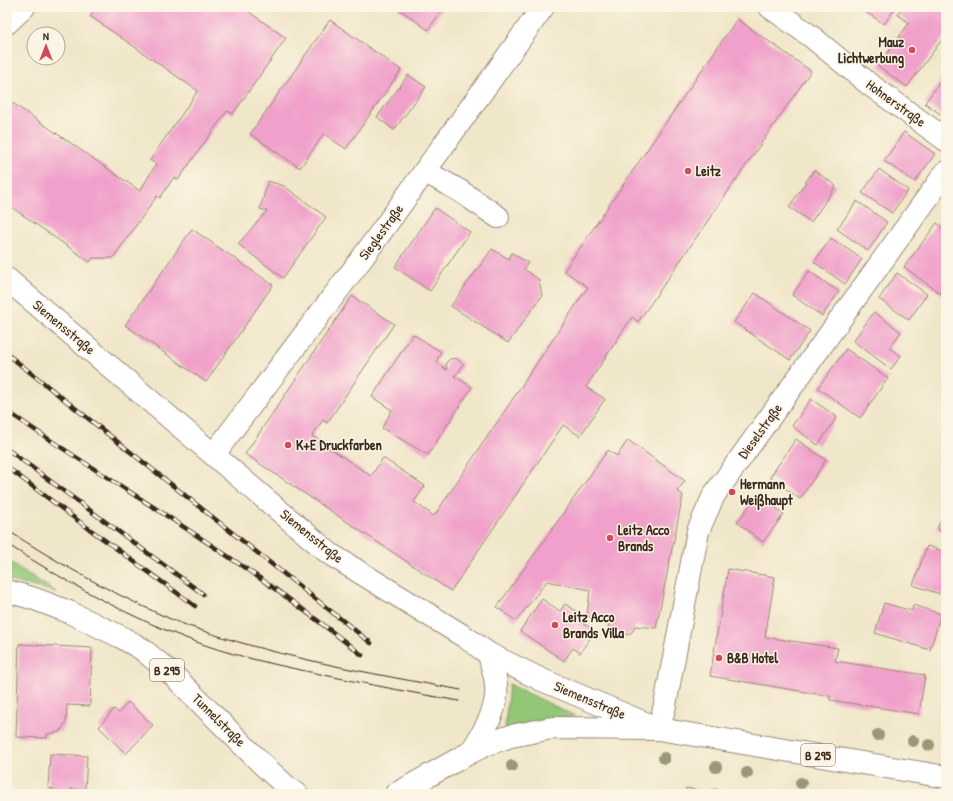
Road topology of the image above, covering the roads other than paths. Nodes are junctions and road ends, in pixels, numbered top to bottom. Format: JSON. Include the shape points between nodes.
{"nodes":[{"id":1,"x":24,"y":7,"type":"edge"},
{"id":2,"x":543,"y":7,"type":"edge"},
{"id":3,"x":775,"y":9,"type":"edge"},
{"id":4,"x":7,"y":23,"type":"edge"},
{"id":5,"x":946,"y":140,"type":"edge"},
{"id":6,"x":426,"y":172,"type":"junction"},
{"id":7,"x":946,"y":172,"type":"edge"},
{"id":8,"x":498,"y":216,"type":"dead end"},
{"id":9,"x":7,"y":279,"type":"edge"},
{"id":10,"x":214,"y":454,"type":"junction"},
{"id":11,"x":7,"y":591,"type":"edge"},
{"id":12,"x":488,"y":654,"type":"junction"},
{"id":13,"x":659,"y":729,"type":"junction"},
{"id":14,"x":472,"y":752,"type":"junction"},
{"id":15,"x":946,"y":777,"type":"edge"},
{"id":16,"x":297,"y":794,"type":"edge"},
{"id":17,"x":396,"y":794,"type":"edge"}],
"edges":[{"from":1,"to":4,"type":"main road"},
{"from":2,"to":6,"type":"main road","name":"Sieglestraße"},
{"from":3,"to":5,"type":"main road","name":"Hohnerstraße","via":[[869,84]]},
{"from":6,"to":8,"type":"main road"},
{"from":6,"to":10,"type":"main road","name":"Sieglestraße"},
{"from":7,"to":13,"type":"main road","name":"Dieselstraße","via":[[714,495],[698,531]]},
{"from":9,"to":10,"type":"main road","name":"Siemensstraße","number":"B 295"},
{"from":10,"to":12,"type":"main road","name":"Siemensstraße","number":"B 295","via":[[330,554],[465,637]]},
{"from":11,"to":16,"type":"main road","name":"Tunnelstraße","number":"B 295","via":[[69,612],[142,649],[173,675],[261,763]]},
{"from":12,"to":13,"type":"main road","name":"Siemensstraße","number":"B 295","via":[[542,680]]},
{"from":12,"to":14,"type":"main road","via":[[496,684],[496,704]]},
{"from":13,"to":14,"type":"main road","name":"Siemensstraße","number":"B 295","via":[[552,728],[511,736]]},
{"from":13,"to":15,"type":"main road","name":"Siemensstraße","number":"B 295"},
{"from":14,"to":17,"type":"main road","number":"B 295"}]}
